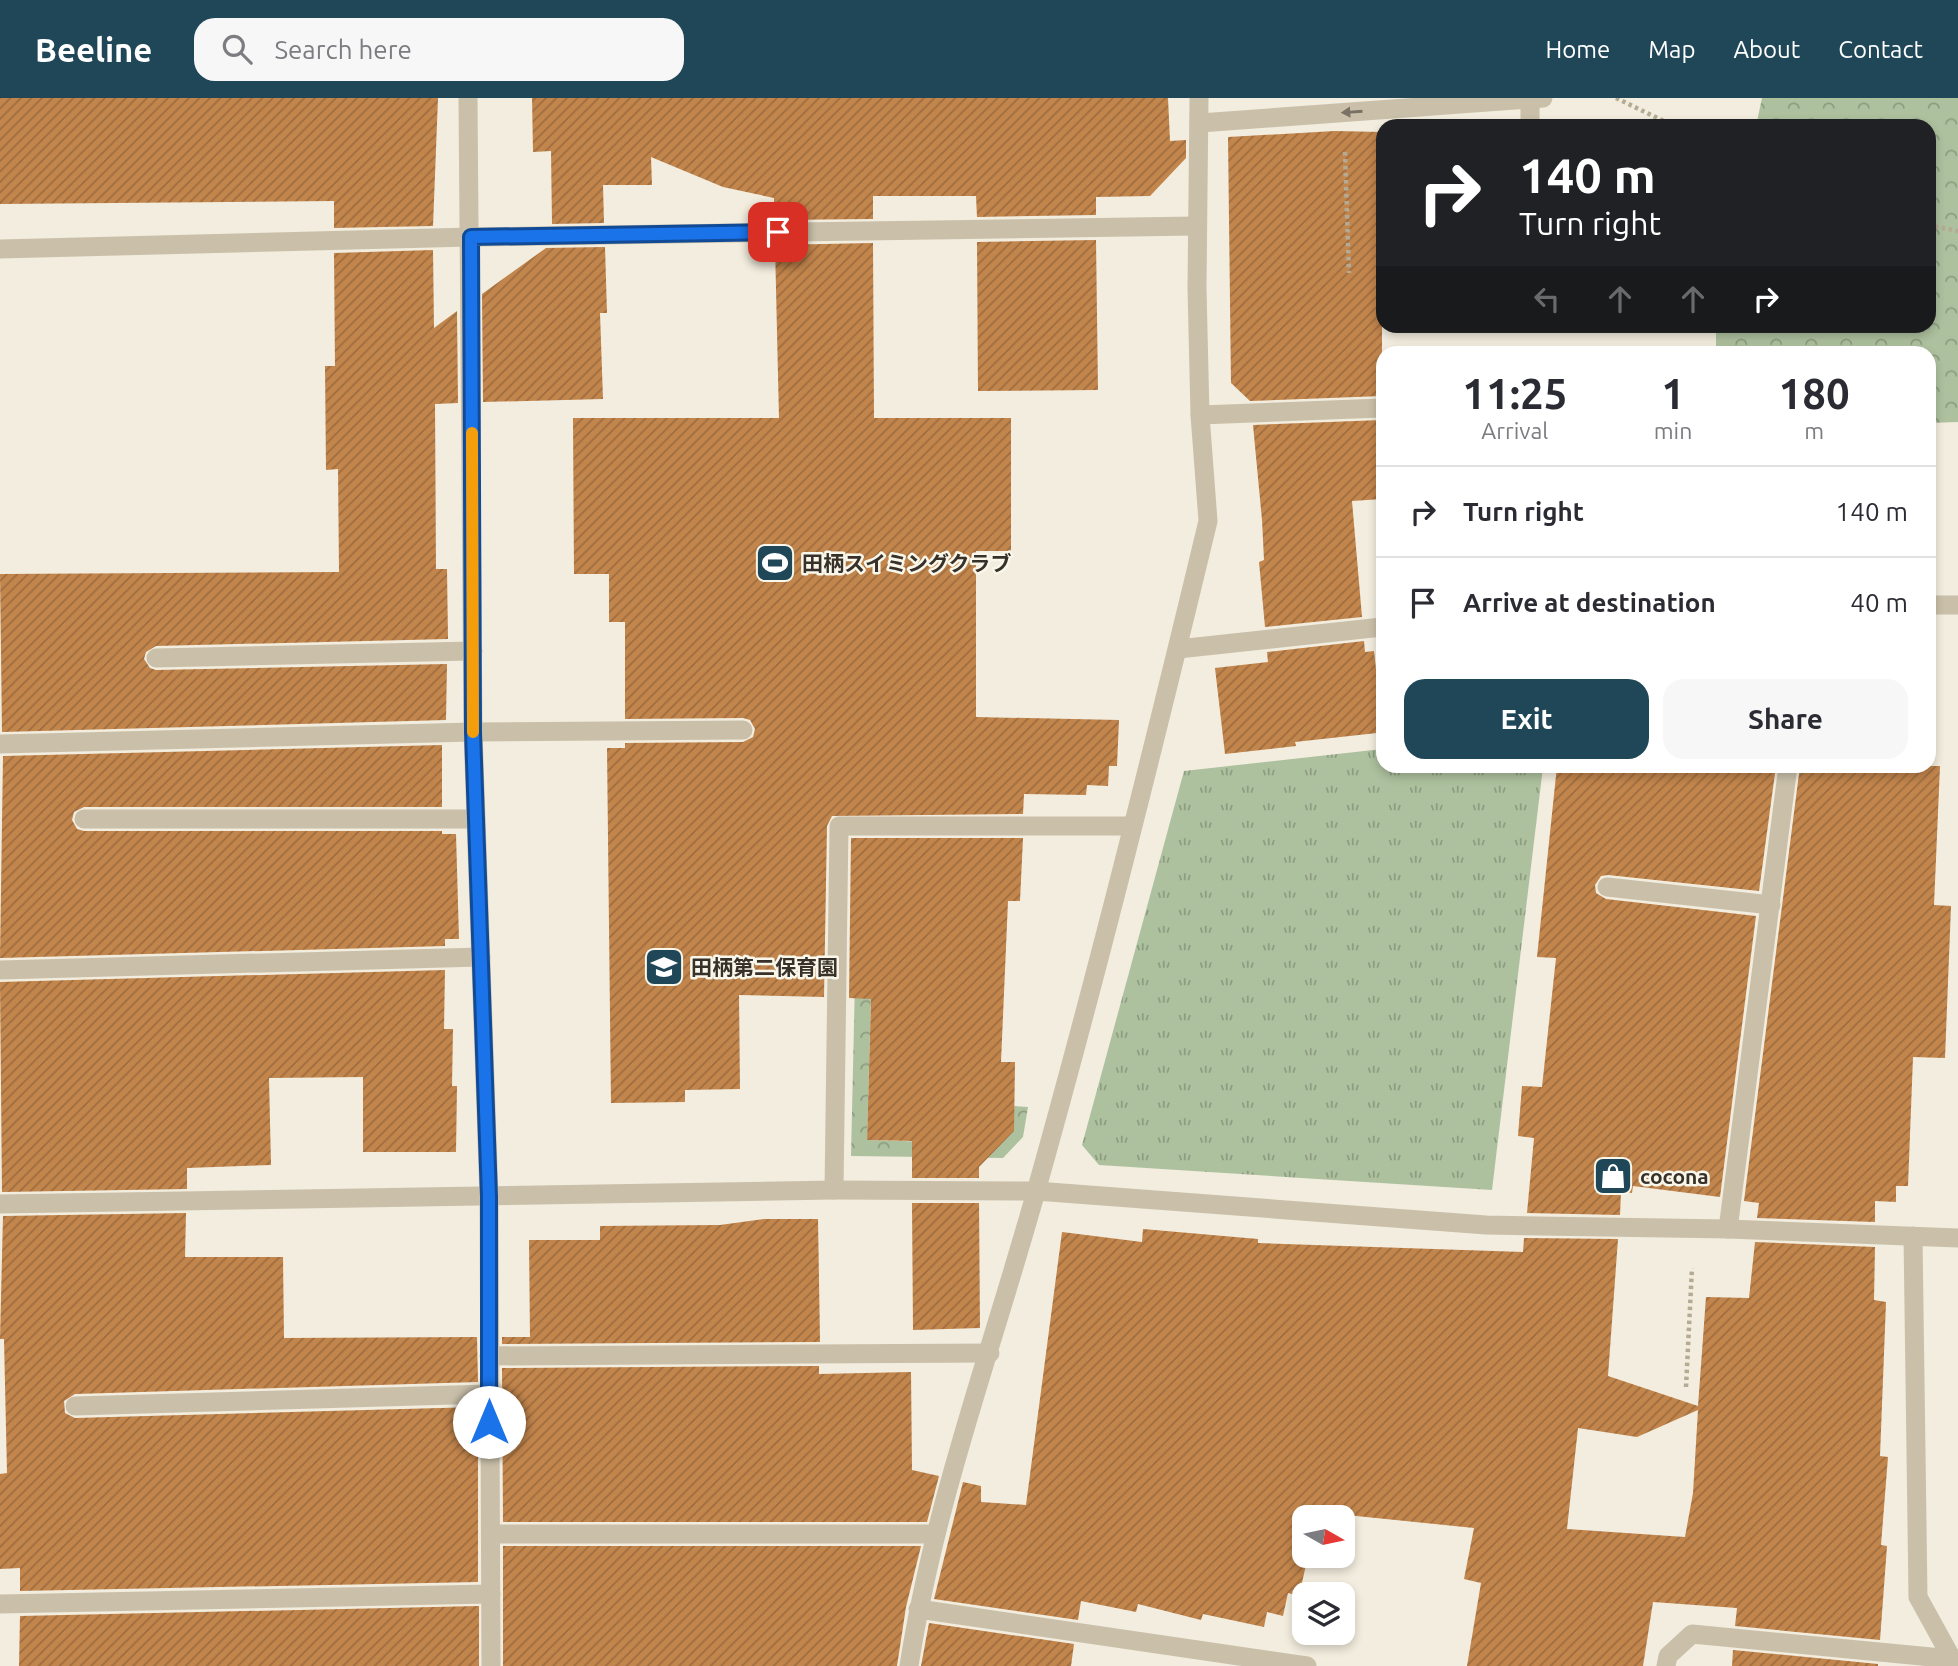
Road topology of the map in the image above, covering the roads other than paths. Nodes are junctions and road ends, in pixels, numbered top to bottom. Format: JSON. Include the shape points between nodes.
{"nodes":[{"id":1,"x":468,"y":98,"type":"edge"},
{"id":2,"x":1199,"y":98,"type":"edge"},
{"id":3,"x":1536,"y":99,"type":"edge"},
{"id":4,"x":1532,"y":119,"type":"edge"},
{"id":5,"x":1200,"y":123,"type":"junction"},
{"id":6,"x":1196,"y":226,"type":"junction"},
{"id":7,"x":471,"y":237,"type":"junction"},
{"id":8,"x":0,"y":249,"type":"edge"},
{"id":9,"x":1376,"y":408,"type":"edge"},
{"id":10,"x":1200,"y":415,"type":"junction"},
{"id":11,"x":1936,"y":605,"type":"edge"},
{"id":12,"x":1958,"y":606,"type":"edge"},
{"id":13,"x":1376,"y":628,"type":"edge"},
{"id":14,"x":1178,"y":649,"type":"junction"},
{"id":15,"x":473,"y":651,"type":"junction"},
{"id":16,"x":156,"y":658,"type":"dead end"},
{"id":17,"x":743,"y":730,"type":"dead end"},
{"id":18,"x":473,"y":732,"type":"junction"},
{"id":19,"x":0,"y":744,"type":"edge"},
{"id":20,"x":1787,"y":773,"type":"edge"},
{"id":21,"x":84,"y":819,"type":"dead end"},
{"id":22,"x":476,"y":819,"type":"junction"},
{"id":23,"x":1132,"y":826,"type":"junction"},
{"id":24,"x":1607,"y":887,"type":"dead end"},
{"id":25,"x":1771,"y":905,"type":"junction"},
{"id":26,"x":481,"y":957,"type":"junction"},
{"id":27,"x":0,"y":970,"type":"edge"},
{"id":28,"x":834,"y":1190,"type":"junction"},
{"id":29,"x":1036,"y":1191,"type":"junction"},
{"id":30,"x":489,"y":1197,"type":"junction"},
{"id":31,"x":0,"y":1205,"type":"edge"},
{"id":32,"x":1728,"y":1229,"type":"junction"},
{"id":33,"x":1913,"y":1236,"type":"junction"},
{"id":34,"x":1958,"y":1238,"type":"edge"},
{"id":35,"x":990,"y":1353,"type":"junction"},
{"id":36,"x":489,"y":1356,"type":"junction"},
{"id":37,"x":488,"y":1394,"type":"junction"},
{"id":38,"x":75,"y":1406,"type":"dead end"},
{"id":39,"x":491,"y":1534,"type":"junction"},
{"id":40,"x":934,"y":1534,"type":"junction"},
{"id":41,"x":491,"y":1594,"type":"junction"},
{"id":42,"x":0,"y":1604,"type":"edge"},
{"id":43,"x":918,"y":1609,"type":"junction"},
{"id":44,"x":1954,"y":1662,"type":"edge"},
{"id":45,"x":491,"y":1666,"type":"edge"},
{"id":46,"x":909,"y":1666,"type":"edge"},
{"id":47,"x":1307,"y":1666,"type":"edge"},
{"id":48,"x":1666,"y":1666,"type":"edge"}],
"edges":[{"from":1,"to":7,"type":"street"},
{"from":2,"to":5,"type":"street"},
{"from":3,"to":4,"type":"street"},
{"from":3,"to":5,"type":"street","one_way":true},
{"from":5,"to":6,"type":"street"},
{"from":6,"to":7,"type":"street"},
{"from":6,"to":10,"type":"street"},
{"from":7,"to":8,"type":"street"},
{"from":7,"to":15,"type":"street"},
{"from":9,"to":10,"type":"street"},
{"from":10,"to":14,"type":"street","via":[[1208,521]]},
{"from":11,"to":12,"type":"street"},
{"from":13,"to":14,"type":"street"},
{"from":14,"to":23,"type":"street"},
{"from":15,"to":16,"type":"street"},
{"from":15,"to":18,"type":"street"},
{"from":17,"to":18,"type":"street"},
{"from":18,"to":19,"type":"street"},
{"from":18,"to":22,"type":"street"},
{"from":20,"to":25,"type":"street"},
{"from":21,"to":22,"type":"street"},
{"from":22,"to":26,"type":"street"},
{"from":23,"to":28,"type":"street","via":[[839,826]]},
{"from":23,"to":29,"type":"street"},
{"from":24,"to":25,"type":"street"},
{"from":25,"to":32,"type":"street"},
{"from":26,"to":27,"type":"street"},
{"from":26,"to":30,"type":"street"},
{"from":28,"to":29,"type":"street"},
{"from":28,"to":30,"type":"street"},
{"from":29,"to":32,"type":"street","via":[[1486,1225]]},
{"from":29,"to":35,"type":"street"},
{"from":30,"to":31,"type":"street"},
{"from":30,"to":36,"type":"street"},
{"from":32,"to":33,"type":"street"},
{"from":33,"to":34,"type":"street"},
{"from":33,"to":44,"type":"street","via":[[1918,1597]]},
{"from":35,"to":36,"type":"street"},
{"from":35,"to":40,"type":"street"},
{"from":36,"to":37,"type":"street"},
{"from":37,"to":38,"type":"street"},
{"from":37,"to":39,"type":"street"},
{"from":39,"to":40,"type":"street"},
{"from":39,"to":41,"type":"street"},
{"from":40,"to":43,"type":"street"},
{"from":41,"to":42,"type":"street"},
{"from":41,"to":45,"type":"street"},
{"from":43,"to":46,"type":"street"},
{"from":43,"to":47,"type":"street"},
{"from":44,"to":48,"type":"street","via":[[1692,1634],[1668,1656]]}]}
